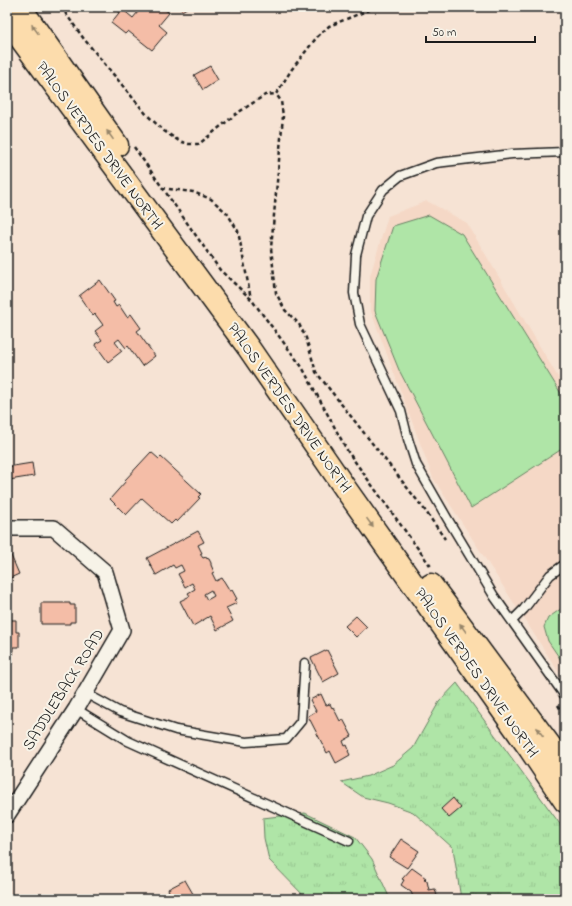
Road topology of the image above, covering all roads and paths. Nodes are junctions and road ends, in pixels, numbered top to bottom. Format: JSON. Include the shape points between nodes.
{"nodes":[{"id":1,"x":20,"y":7,"type":"edge"},
{"id":2,"x":61,"y":7,"type":"edge"},
{"id":3,"x":7,"y":20,"type":"edge"},
{"id":4,"x":276,"y":94,"type":"dead end"},
{"id":5,"x":565,"y":152,"type":"edge"},
{"id":6,"x":251,"y":300,"type":"junction"},
{"id":7,"x":7,"y":528,"type":"edge"},
{"id":8,"x":565,"y":564,"type":"edge"},
{"id":9,"x":436,"y":572,"type":"dead end"},
{"id":10,"x":512,"y":621,"type":"junction"},
{"id":11,"x":305,"y":663,"type":"dead end"},
{"id":12,"x":85,"y":693,"type":"junction"},
{"id":13,"x":565,"y":696,"type":"edge"},
{"id":14,"x":76,"y":709,"type":"junction"},
{"id":15,"x":530,"y":749,"type":"junction"},
{"id":16,"x":565,"y":766,"type":"edge"},
{"id":17,"x":565,"y":783,"type":"edge"},
{"id":18,"x":565,"y":801,"type":"edge"},
{"id":19,"x":7,"y":815,"type":"edge"},
{"id":20,"x":348,"y":841,"type":"dead end"}],
"edges":[{"from":16,"to":1,"type":"main road","name":"PALOS VERDES DRIVE NORTH","one_way":true,"via":[[410,555]]},
{"from":2,"to":4,"type":"path","via":[[147,115],[164,131],[179,140],[199,144],[236,114],[265,95]]},
{"from":3,"to":15,"type":"main road","name":"PALOS VERDES DRIVE NORTH","one_way":true,"via":[[248,347]]},
{"from":5,"to":10,"type":"lane","via":[[512,154],[436,163],[400,176],[383,190],[366,216],[356,255],[354,293],[360,324],[402,411],[416,464],[494,596]]},
{"from":6,"to":6,"type":"path","via":[[238,231],[227,213],[211,199],[193,192],[162,188],[220,270]]},
{"from":6,"to":9,"type":"path","via":[[302,367],[348,452]]},
{"from":7,"to":12,"type":"street","name":"SADDLEBACK ROAD","via":[[54,528],[105,572],[122,630]]},
{"from":8,"to":10,"type":"lane","via":[[550,574]]},
{"from":10,"to":13,"type":"lane"},
{"from":11,"to":12,"type":"lane","via":[[301,721],[286,740],[246,742],[176,730],[120,712]]},
{"from":12,"to":14,"type":"street","name":"SADDLEBACK ROAD"},
{"from":14,"to":19,"type":"street","name":"SADDLEBACK ROAD"},
{"from":14,"to":20,"type":"lane","via":[[128,741]]},
{"from":15,"to":17,"type":"main road","via":[[553,766]]},
{"from":15,"to":18,"type":"main road","name":"PALOS VERDES DRIVE NORTH"}]}
